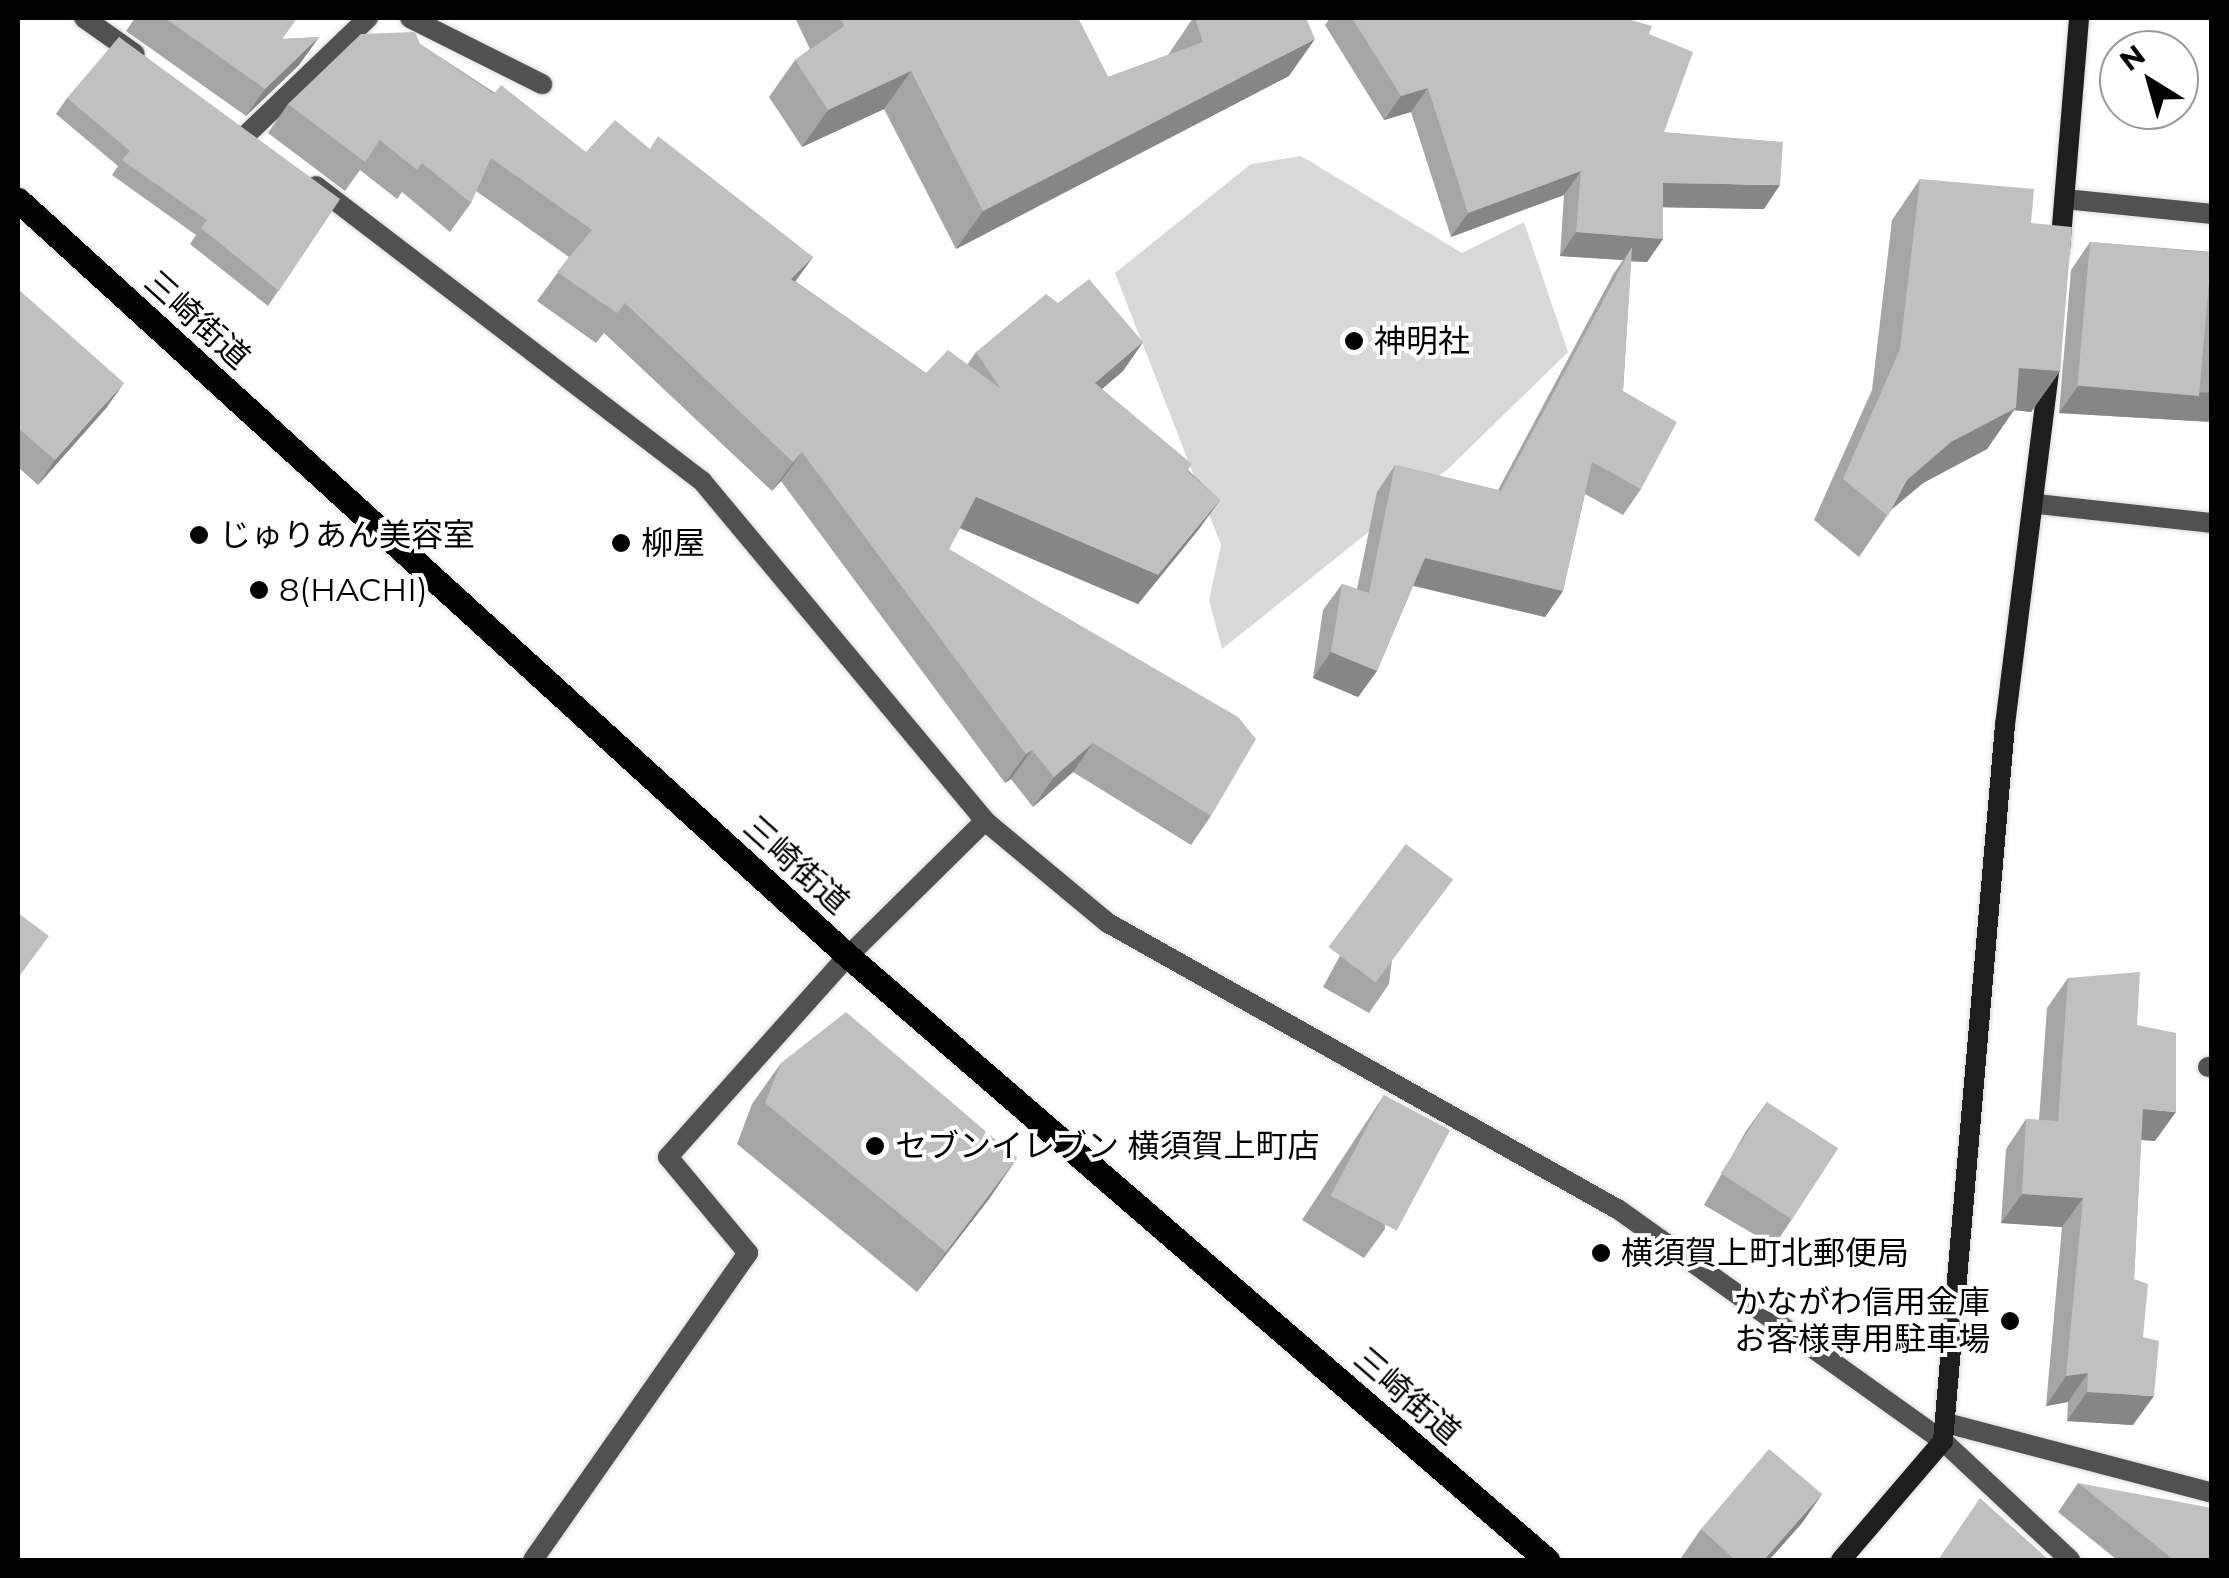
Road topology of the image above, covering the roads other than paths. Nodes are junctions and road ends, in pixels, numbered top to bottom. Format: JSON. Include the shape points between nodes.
{"nodes":[{"id":1,"x":84,"y":18,"type":"edge"},
{"id":2,"x":368,"y":18,"type":"edge"},
{"id":3,"x":410,"y":18,"type":"edge"},
{"id":4,"x":2079,"y":18,"type":"edge"},
{"id":5,"x":158,"y":70,"type":"edge"},
{"id":6,"x":542,"y":84,"type":"dead end"},
{"id":7,"x":248,"y":134,"type":"edge"},
{"id":8,"x":294,"y":170,"type":"edge"},
{"id":9,"x":2065,"y":199,"type":"junction"},
{"id":10,"x":18,"y":200,"type":"edge"},
{"id":11,"x":2212,"y":214,"type":"edge"},
{"id":12,"x":2058,"y":275,"type":"edge"},
{"id":13,"x":2053,"y":332,"type":"edge"},
{"id":14,"x":2036,"y":504,"type":"junction"},
{"id":15,"x":2212,"y":523,"type":"edge"},
{"id":16,"x":985,"y":821,"type":"junction"},
{"id":17,"x":848,"y":956,"type":"junction"},
{"id":18,"x":1945,"y":1432,"type":"junction"},
{"id":19,"x":2212,"y":1492,"type":"edge"},
{"id":20,"x":533,"y":1560,"type":"edge"},
{"id":21,"x":1547,"y":1560,"type":"edge"},
{"id":22,"x":1841,"y":1560,"type":"edge"},
{"id":23,"x":2070,"y":1560,"type":"edge"}],
"edges":[{"from":1,"to":5,"type":"street"},
{"from":2,"to":7,"type":"street"},
{"from":3,"to":6,"type":"street"},
{"from":4,"to":9,"type":"street"},
{"from":8,"to":16,"type":"street","via":[[702,481]]},
{"from":9,"to":11,"type":"street"},
{"from":9,"to":12,"type":"street"},
{"from":10,"to":17,"type":"main road","name":"三崎街道"},
{"from":13,"to":14,"type":"street"},
{"from":14,"to":15,"type":"street"},
{"from":14,"to":18,"type":"street","via":[[2005,725]]},
{"from":16,"to":17,"type":"street"},
{"from":16,"to":18,"type":"street","via":[[1108,923],[1619,1210]]},
{"from":17,"to":20,"type":"street","via":[[668,1157],[748,1253]]},
{"from":17,"to":21,"type":"main road","name":"三崎街道"},
{"from":18,"to":19,"type":"street"},
{"from":18,"to":22,"type":"street"},
{"from":18,"to":23,"type":"street"}]}
